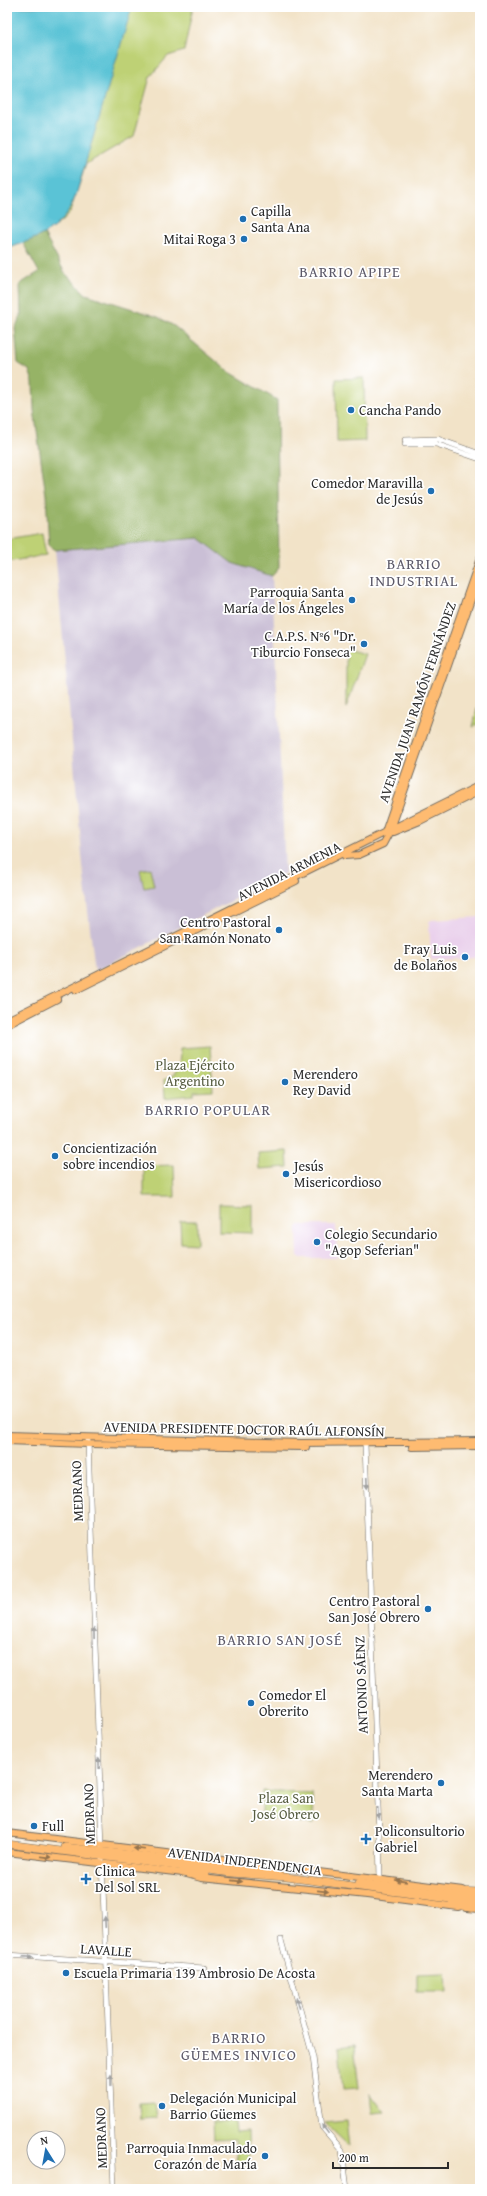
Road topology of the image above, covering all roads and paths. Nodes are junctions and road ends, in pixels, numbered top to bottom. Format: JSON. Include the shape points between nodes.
{"nodes":[{"id":1,"x":480,"y":454,"type":"edge"},
{"id":2,"x":480,"y":459,"type":"edge"},
{"id":3,"x":480,"y":558,"type":"edge"},
{"id":4,"x":480,"y":574,"type":"edge"},
{"id":5,"x":480,"y":785,"type":"edge"},
{"id":6,"x":480,"y":791,"type":"edge"},
{"id":7,"x":396,"y":816,"type":"junction"},
{"id":8,"x":406,"y":822,"type":"junction"},
{"id":9,"x":388,"y":832,"type":"junction"},
{"id":10,"x":7,"y":1020,"type":"edge"},
{"id":11,"x":7,"y":1025,"type":"edge"},
{"id":12,"x":7,"y":1435,"type":"edge"},
{"id":13,"x":7,"y":1440,"type":"edge"},
{"id":14,"x":88,"y":1441,"type":"junction"},
{"id":15,"x":480,"y":1441,"type":"edge"},
{"id":16,"x":365,"y":1446,"type":"junction"},
{"id":17,"x":480,"y":1446,"type":"edge"},
{"id":18,"x":7,"y":1833,"type":"edge"},
{"id":19,"x":7,"y":1839,"type":"edge"},
{"id":20,"x":7,"y":1844,"type":"edge"},
{"id":21,"x":7,"y":1852,"type":"edge"},
{"id":22,"x":177,"y":1853,"type":"junction"},
{"id":23,"x":102,"y":1854,"type":"junction"},
{"id":24,"x":225,"y":1865,"type":"junction"},
{"id":25,"x":183,"y":1873,"type":"junction"},
{"id":26,"x":231,"y":1873,"type":"junction"},
{"id":27,"x":380,"y":1878,"type":"junction"},
{"id":28,"x":400,"y":1889,"type":"junction"},
{"id":29,"x":370,"y":1890,"type":"junction"},
{"id":30,"x":480,"y":1892,"type":"edge"},
{"id":31,"x":409,"y":1895,"type":"junction"},
{"id":32,"x":480,"y":1898,"type":"edge"},
{"id":33,"x":480,"y":1903,"type":"edge"},
{"id":34,"x":472,"y":1908,"type":"junction"},
{"id":35,"x":480,"y":1909,"type":"edge"},
{"id":36,"x":281,"y":1940,"type":"dead end"},
{"id":37,"x":7,"y":1955,"type":"edge"},
{"id":38,"x":106,"y":1962,"type":"junction"},
{"id":39,"x":204,"y":1968,"type":"dead end"},
{"id":40,"x":114,"y":2189,"type":"edge"},
{"id":41,"x":347,"y":2189,"type":"edge"}],
"edges":[{"from":1,"to":2,"type":"street","via":[[438,440],[405,442],[436,444]]},
{"from":3,"to":9,"type":"main road","name":"AVENIDA JUAN RAMÓN FERNÁNDEZ"},
{"from":4,"to":7,"type":"main road","name":"AVENIDA JUAN RAMÓN FERNÁNDEZ"},
{"from":5,"to":8,"type":"main road"},
{"from":6,"to":9,"type":"main road","via":[[416,824]]},
{"from":7,"to":8,"type":"main road","via":[[400,821]]},
{"from":7,"to":9,"type":"main road","name":"AVENIDA JUAN RAMÓN FERNÁNDEZ"},
{"from":8,"to":9,"type":"main road"},
{"from":9,"to":10,"type":"main road","name":"AVENIDA ARMENIA"},
{"from":9,"to":11,"type":"main road","name":"AVENIDA ARMENIA","via":[[383,844],[359,855],[345,856]]},
{"from":12,"to":14,"type":"main road","name":"AVENIDA PRESIDENTE DOCTOR RAÚL ALFONSÍN"},
{"from":13,"to":14,"type":"main road","name":"AVENIDA PRESIDENTE DOCTOR RAÚL ALFONSÍN"},
{"from":14,"to":16,"type":"main road","name":"AVENIDA PRESIDENTE DOCTOR RAÚL ALFONSÍN"},
{"from":14,"to":16,"type":"main road","name":"AVENIDA PRESIDENTE DOCTOR RAÚL ALFONSÍN","via":[[106,1444]]},
{"from":23,"to":14,"type":"street","name":"MEDRANO","one_way":true},
{"from":15,"to":16,"type":"main road","name":"AVENIDA PRESIDENTE DOCTOR RAÚL ALFONSÍN"},
{"from":16,"to":17,"type":"main road","name":"AVENIDA PRESIDENTE DOCTOR RAÚL ALFONSÍN"},
{"from":16,"to":27,"type":"street","name":"ANTONIO SÁENZ","one_way":true},
{"from":18,"to":23,"type":"main road","name":"AVENIDA INDEPENDENCIA"},
{"from":19,"to":23,"type":"highway","name":"AVENIDA INDEPENDENCIA"},
{"from":20,"to":23,"type":"highway","name":"AVENIDA INDEPENDENCIA"},
{"from":21,"to":23,"type":"main road","name":"AVENIDA INDEPENDENCIA","one_way":true},
{"from":22,"to":23,"type":"main road","name":"AVENIDA INDEPENDENCIA","one_way":true},
{"from":22,"to":24,"type":"highway"},
{"from":22,"to":27,"type":"main road","name":"AVENIDA INDEPENDENCIA"},
{"from":23,"to":24,"type":"highway","name":"AVENIDA INDEPENDENCIA"},
{"from":23,"to":25,"type":"main road","name":"AVENIDA INDEPENDENCIA"},
{"from":23,"to":26,"type":"highway","name":"AVENIDA INDEPENDENCIA"},
{"from":38,"to":23,"type":"street","name":"MEDRANO","one_way":true},
{"from":24,"to":29,"type":"highway","name":"AVENIDA INDEPENDENCIA"},
{"from":25,"to":26,"type":"highway"},
{"from":25,"to":29,"type":"main road","name":"AVENIDA INDEPENDENCIA","one_way":true,"via":[[202,1878]]},
{"from":26,"to":29,"type":"highway","name":"AVENIDA INDEPENDENCIA","via":[[286,1877]]},
{"from":27,"to":29,"type":"street"},
{"from":30,"to":27,"type":"main road","name":"AVENIDA INDEPENDENCIA","one_way":true},
{"from":28,"to":29,"type":"highway","name":"AVENIDA INDEPENDENCIA"},
{"from":28,"to":30,"type":"highway"},
{"from":28,"to":32,"type":"highway","name":"AVENIDA INDEPENDENCIA"},
{"from":29,"to":31,"type":"highway","name":"AVENIDA INDEPENDENCIA"},
{"from":29,"to":34,"type":"main road","name":"AVENIDA INDEPENDENCIA"},
{"from":31,"to":33,"type":"highway","name":"AVENIDA INDEPENDENCIA"},
{"from":31,"to":34,"type":"highway"},
{"from":34,"to":35,"type":"main road","name":"AVENIDA INDEPENDENCIA"},
{"from":41,"to":36,"type":"street","one_way":true,"via":[[342,2150],[322,2127],[313,2057]]},
{"from":37,"to":38,"type":"street","name":"LAVALLE","one_way":true},
{"from":38,"to":39,"type":"street","name":"LAVALLE"},
{"from":40,"to":38,"type":"street","name":"MEDRANO","one_way":true}]}
